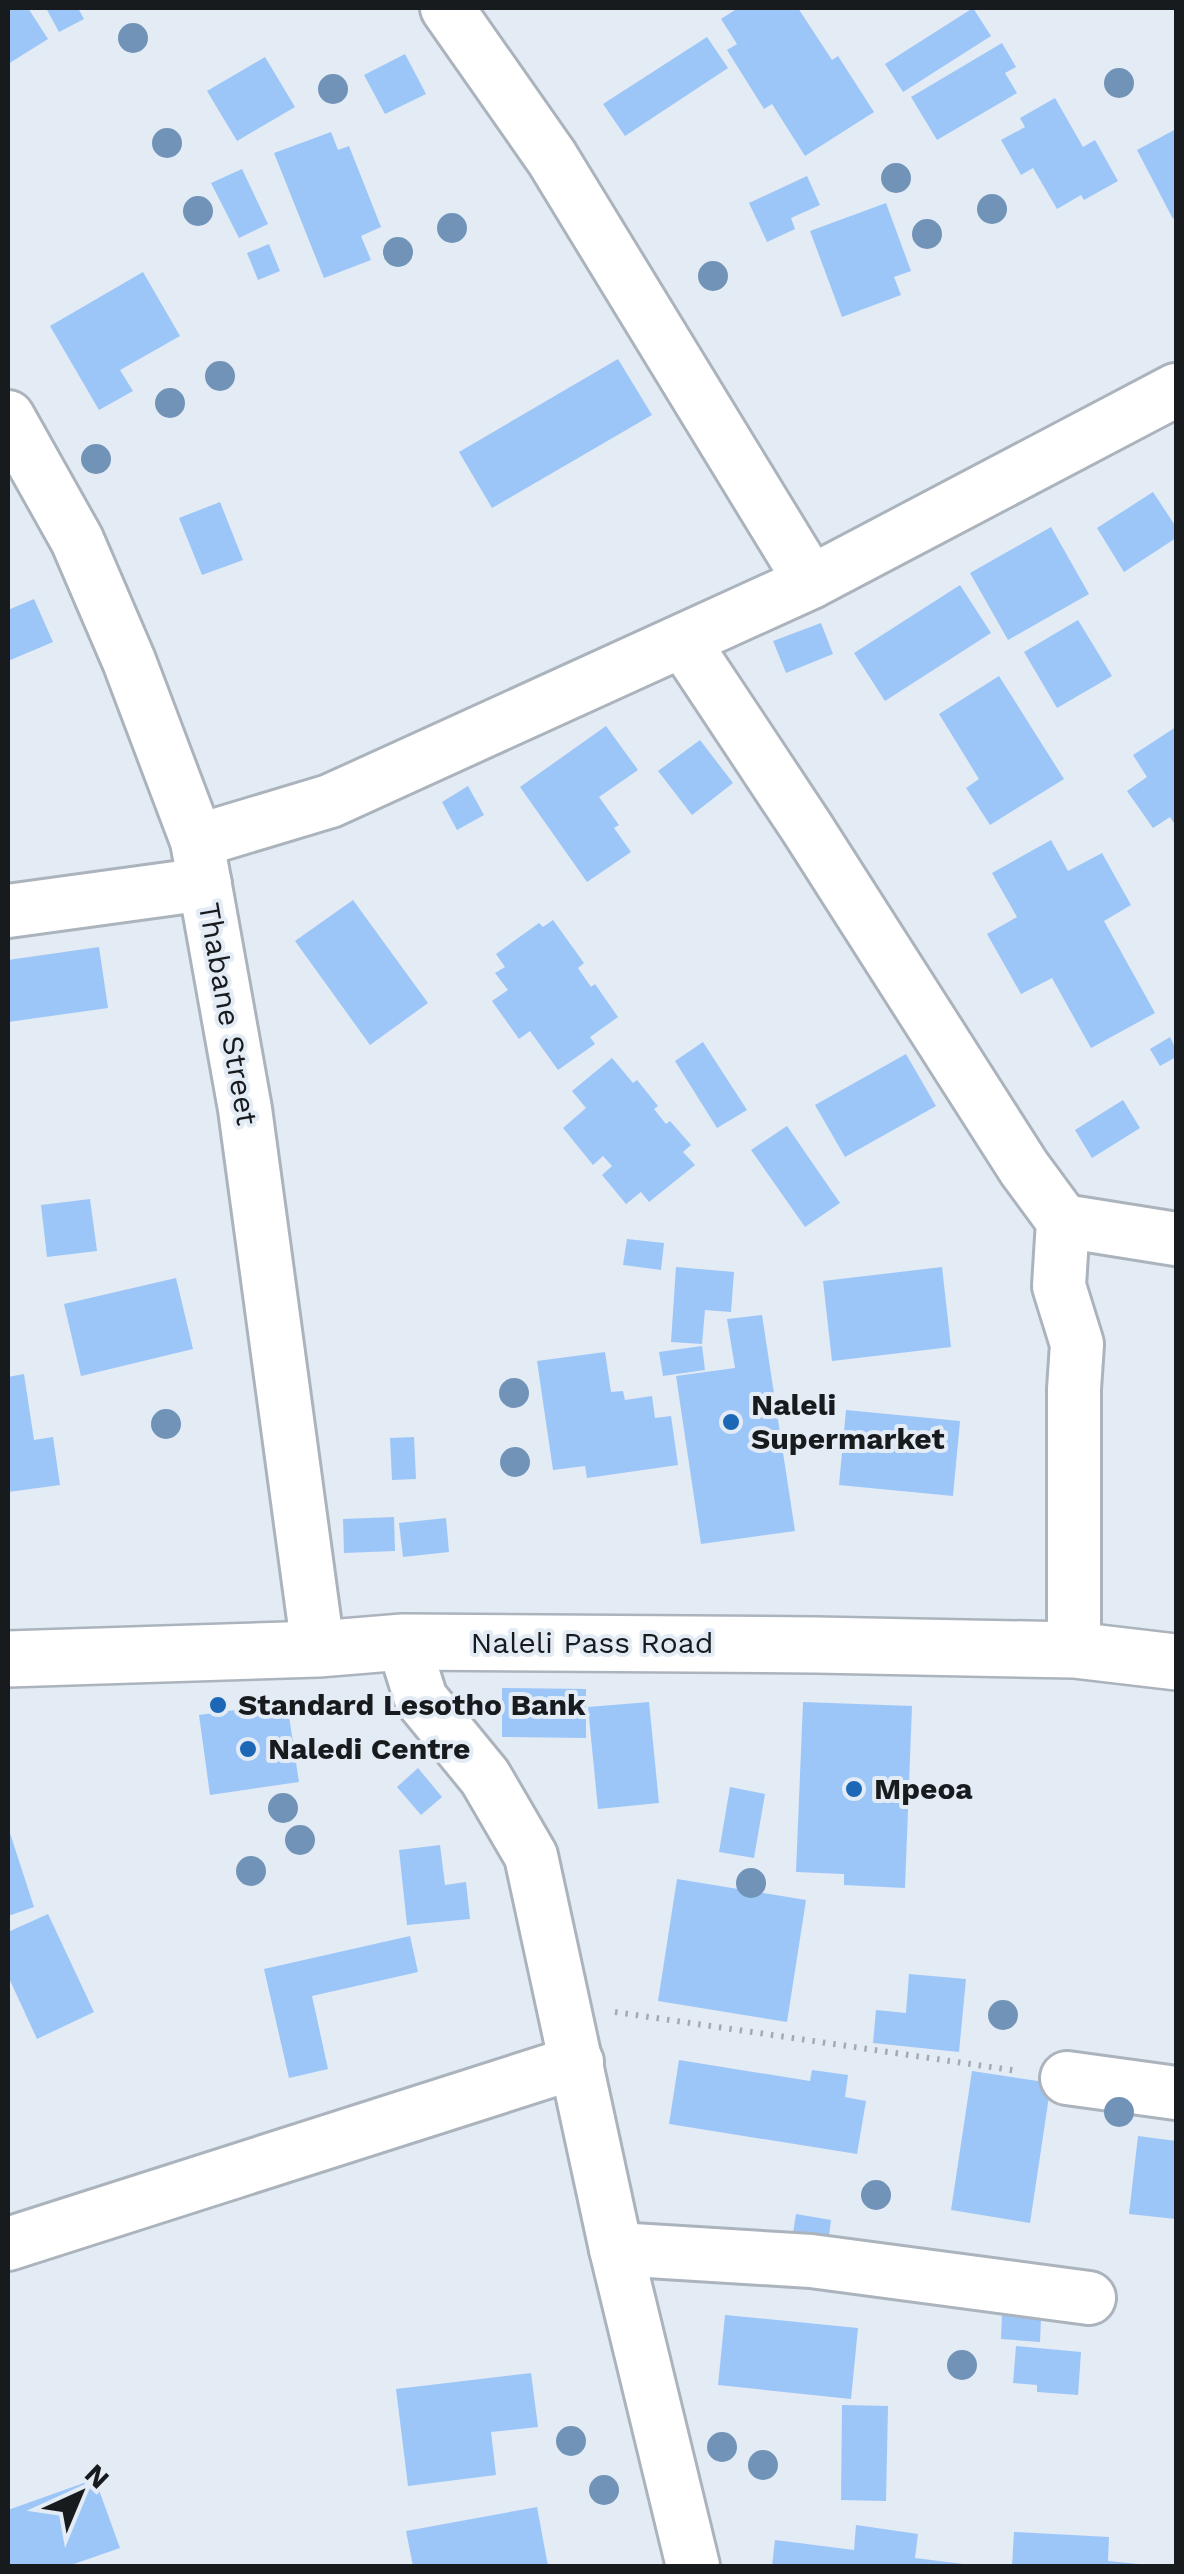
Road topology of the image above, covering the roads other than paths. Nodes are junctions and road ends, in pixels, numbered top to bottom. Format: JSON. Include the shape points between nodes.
{"nodes":[{"id":1,"x":447,"y":8,"type":"edge"},
{"id":2,"x":1176,"y":392,"type":"edge"},
{"id":3,"x":8,"y":417,"type":"edge"},
{"id":4,"x":811,"y":582,"type":"junction"},
{"id":5,"x":683,"y":641,"type":"junction"},
{"id":6,"x":201,"y":863,"type":"junction"},
{"id":7,"x":8,"y":911,"type":"edge"},
{"id":8,"x":1062,"y":1221,"type":"junction"},
{"id":9,"x":1176,"y":1239,"type":"edge"},
{"id":10,"x":403,"y":1642,"type":"junction"},
{"id":11,"x":318,"y":1649,"type":"junction"},
{"id":12,"x":1074,"y":1650,"type":"junction"},
{"id":13,"x":8,"y":1659,"type":"edge"},
{"id":14,"x":1176,"y":1662,"type":"edge"},
{"id":15,"x":577,"y":2062,"type":"junction"},
{"id":16,"x":1067,"y":2078,"type":"road end"},
{"id":17,"x":1176,"y":2093,"type":"edge"},
{"id":18,"x":8,"y":2244,"type":"edge"},
{"id":19,"x":616,"y":2249,"type":"junction"},
{"id":20,"x":1089,"y":2298,"type":"dead end"},
{"id":21,"x":693,"y":2566,"type":"edge"}],
"edges":[{"from":1,"to":4,"type":"street","via":[[552,158]]},
{"from":2,"to":4,"type":"street"},
{"from":3,"to":6,"type":"street","name":"Thabane Street","via":[[77,540],[129,661]]},
{"from":4,"to":5,"type":"street"},
{"from":5,"to":6,"type":"street"},
{"from":5,"to":8,"type":"street"},
{"from":6,"to":7,"type":"street"},
{"from":6,"to":11,"type":"street","name":"Thabane Street","via":[[245,1108]]},
{"from":8,"to":9,"type":"street"},
{"from":8,"to":12,"type":"street","via":[[1060,1286],[1077,1344]]},
{"from":10,"to":11,"type":"main road","name":"Naleli Pass Road"},
{"from":10,"to":12,"type":"main road","name":"Naleli Pass Road"},
{"from":10,"to":15,"type":"street","via":[[421,1700],[485,1776],[531,1856]]},
{"from":11,"to":13,"type":"main road","name":"Naleli Pass Road"},
{"from":12,"to":14,"type":"main road","name":"Naleli Pass Road"},
{"from":15,"to":18,"type":"street"},
{"from":15,"to":19,"type":"street"},
{"from":16,"to":17,"type":"street"},
{"from":19,"to":20,"type":"street","via":[[811,2261]]},
{"from":19,"to":21,"type":"street"}]}
